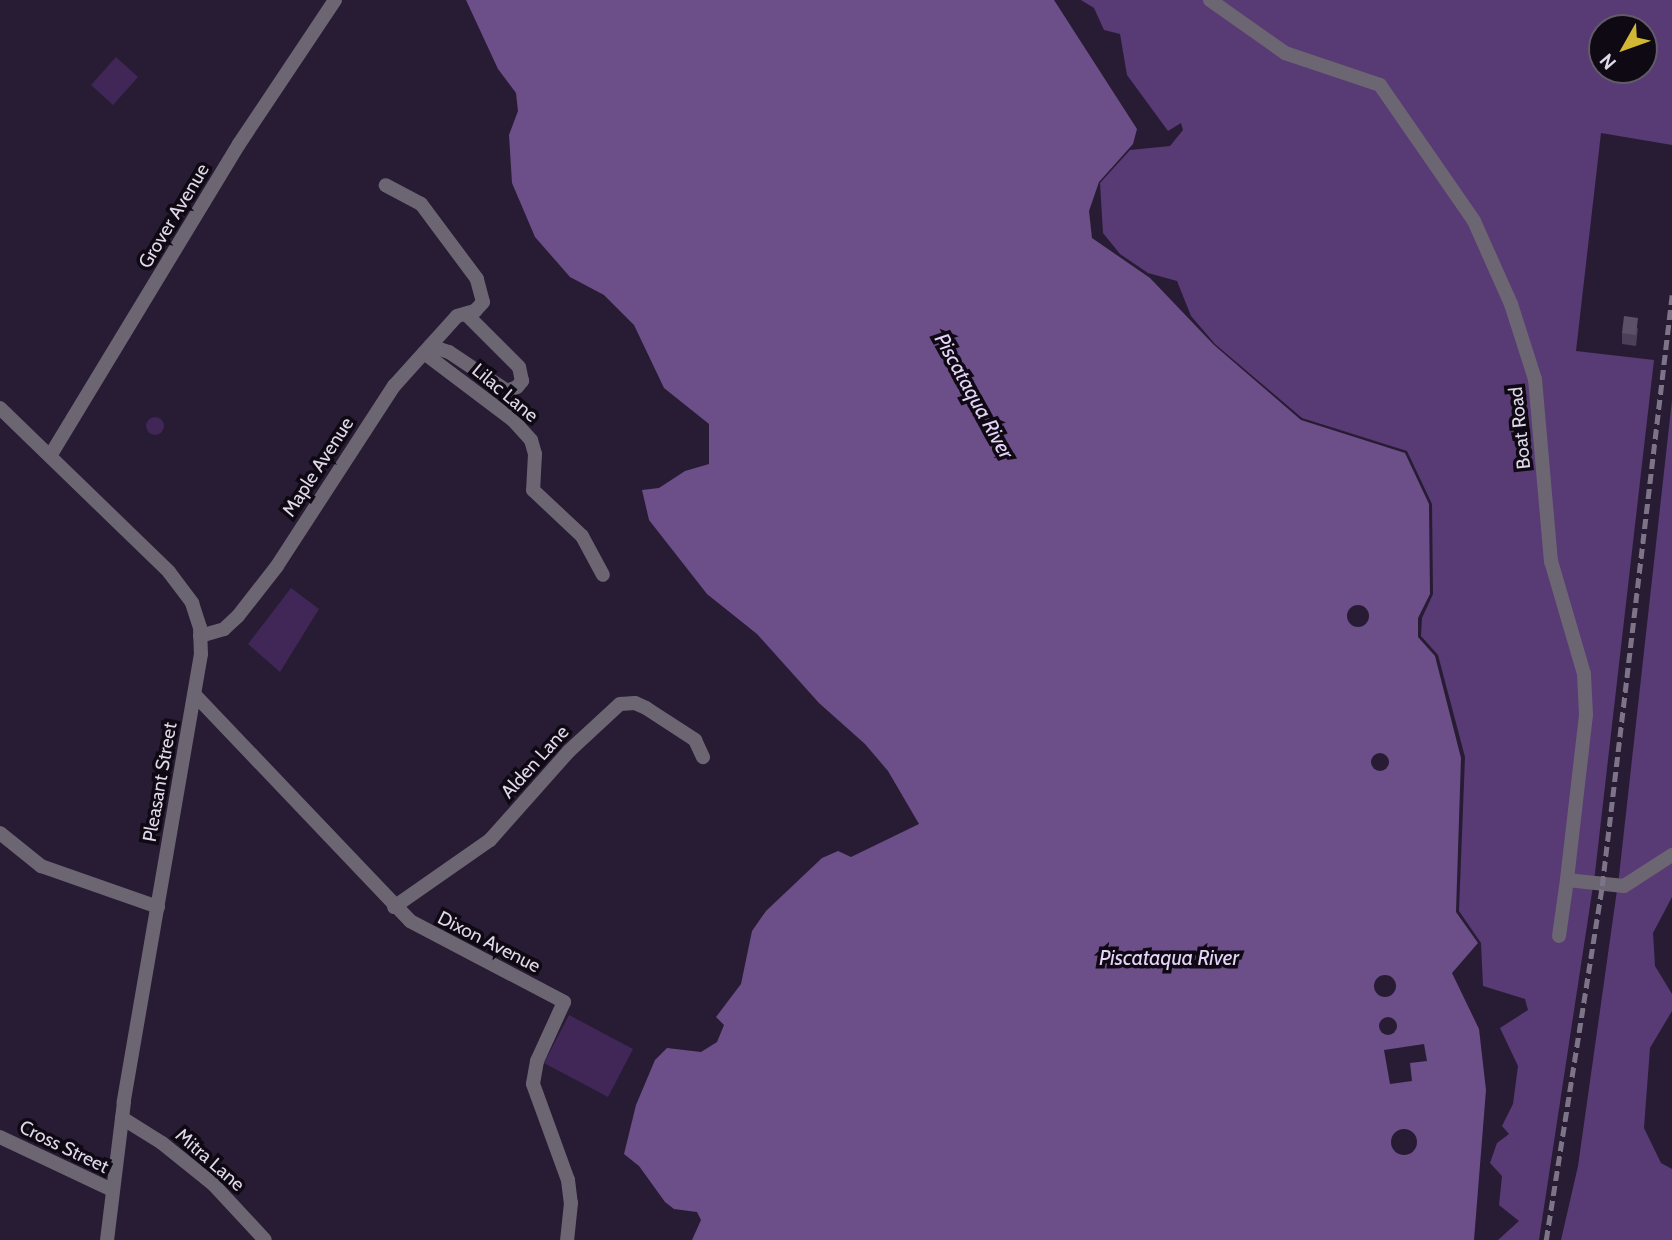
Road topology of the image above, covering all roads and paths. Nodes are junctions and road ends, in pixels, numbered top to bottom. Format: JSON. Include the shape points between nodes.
{"nodes":[{"id":1,"x":335,"y":0,"type":"edge"},
{"id":2,"x":1210,"y":0,"type":"edge"},
{"id":3,"x":386,"y":185,"type":"dead end"},
{"id":4,"x":466,"y":314,"type":"junction"},
{"id":5,"x":427,"y":350,"type":"junction"},
{"id":6,"x":0,"y":408,"type":"edge"},
{"id":7,"x":50,"y":456,"type":"junction"},
{"id":8,"x":603,"y":575,"type":"dead end"},
{"id":9,"x":200,"y":636,"type":"junction"},
{"id":10,"x":194,"y":695,"type":"junction"},
{"id":11,"x":703,"y":757,"type":"dead end"},
{"id":12,"x":0,"y":833,"type":"edge"},
{"id":13,"x":1672,"y":855,"type":"edge"},
{"id":14,"x":1567,"y":880,"type":"junction"},
{"id":15,"x":394,"y":906,"type":"junction"},
{"id":16,"x":158,"y":907,"type":"junction"},
{"id":17,"x":1559,"y":936,"type":"dead end"},
{"id":18,"x":122,"y":1118,"type":"junction"},
{"id":19,"x":0,"y":1137,"type":"edge"},
{"id":20,"x":112,"y":1190,"type":"junction"},
{"id":21,"x":107,"y":1240,"type":"edge"},
{"id":22,"x":265,"y":1240,"type":"edge"},
{"id":23,"x":567,"y":1240,"type":"edge"}],
"edges":[{"from":1,"to":7,"type":"street","name":"Grover Avenue","via":[[245,134]]},
{"from":2,"to":14,"type":"street","name":"Boat Road","via":[[1285,53],[1380,86],[1462,202],[1511,304],[1526,343],[1541,417],[1551,561],[1584,674],[1586,715]]},
{"from":3,"to":4,"type":"street","via":[[421,204],[478,279],[483,302]]},
{"from":4,"to":5,"type":"street","name":"Maple Avenue","via":[[457,316]]},
{"from":4,"to":5,"type":"street","via":[[519,367],[522,381],[517,387],[507,391],[449,352]]},
{"from":5,"to":8,"type":"street","name":"Lilac Lane","via":[[531,440],[536,454],[533,490],[582,536]]},
{"from":5,"to":9,"type":"street","name":"Maple Avenue","via":[[394,386],[277,566],[238,616],[225,629]]},
{"from":6,"to":7,"type":"street","name":"Pleasant Street"},
{"from":7,"to":9,"type":"street","name":"Pleasant Street","via":[[179,584],[195,611]]},
{"from":9,"to":10,"type":"street","name":"Pleasant Street"},
{"from":10,"to":15,"type":"street","name":"Dixon Avenue"},
{"from":10,"to":16,"type":"street","name":"Pleasant Street"},
{"from":11,"to":15,"type":"street","name":"Alden Lane","via":[[695,740],[646,708],[630,702],[620,705],[569,751],[490,840]]},
{"from":12,"to":16,"type":"street","via":[[41,866]]},
{"from":13,"to":14,"type":"street","via":[[1624,886]]},
{"from":14,"to":17,"type":"street","name":"Boat Road"},
{"from":15,"to":23,"type":"street","name":"Dixon Avenue","via":[[431,936],[564,1002],[537,1061],[533,1084],[564,1161],[571,1203]]},
{"from":16,"to":18,"type":"street","name":"Pleasant Street"},
{"from":18,"to":20,"type":"street","name":"Pleasant Street"},
{"from":18,"to":22,"type":"street","name":"Mitra Lane","via":[[203,1176]]},
{"from":19,"to":20,"type":"street","name":"Cross Street"},
{"from":20,"to":21,"type":"street","name":"Pleasant Street"}]}
